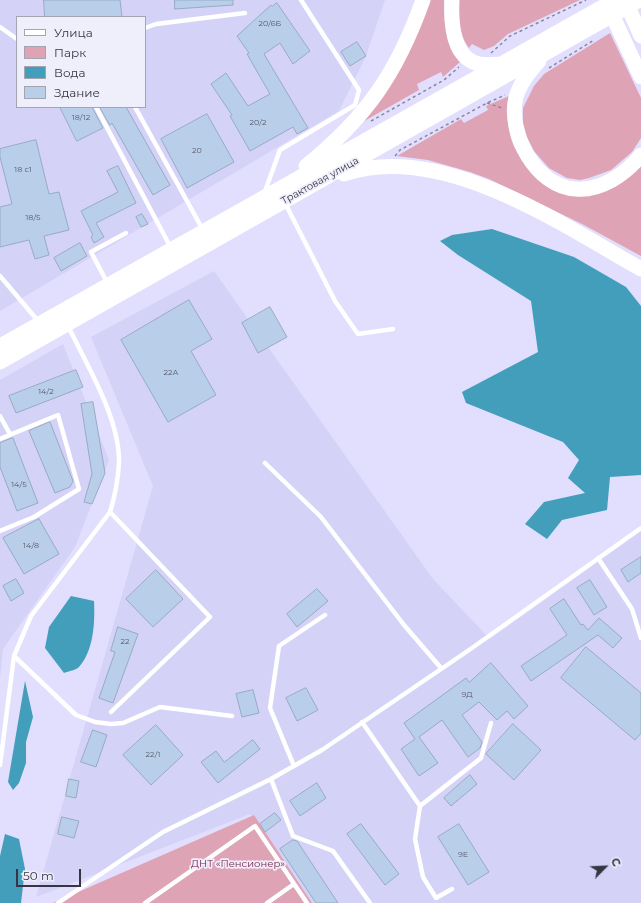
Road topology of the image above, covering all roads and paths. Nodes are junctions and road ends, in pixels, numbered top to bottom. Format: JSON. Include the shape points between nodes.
{"nodes":[{"id":1,"x":301,"y":0,"type":"edge"},
{"id":2,"x":423,"y":0,"type":"edge"},
{"id":3,"x":452,"y":0,"type":"edge"},
{"id":4,"x":586,"y":0,"type":"edge"},
{"id":5,"x":605,"y":0,"type":"edge"},
{"id":6,"x":615,"y":0,"type":"edge"},
{"id":7,"x":625,"y":0,"type":"edge"},
{"id":8,"x":639,"y":0,"type":"edge"},
{"id":9,"x":245,"y":13,"type":"dead end"},
{"id":10,"x":0,"y":27,"type":"edge"},
{"id":11,"x":146,"y":28,"type":"edge"},
{"id":12,"x":598,"y":36,"type":"dead end"},
{"id":13,"x":641,"y":36,"type":"edge"},
{"id":14,"x":16,"y":38,"type":"edge"},
{"id":15,"x":488,"y":54,"type":"dead end"},
{"id":16,"x":546,"y":62,"type":"junction"},
{"id":17,"x":502,"y":64,"type":"junction"},
{"id":18,"x":461,"y":66,"type":"dead end"},
{"id":19,"x":641,"y":77,"type":"edge"},
{"id":20,"x":509,"y":94,"type":"dead end"},
{"id":21,"x":487,"y":102,"type":"junction"},
{"id":22,"x":97,"y":108,"type":"edge"},
{"id":23,"x":136,"y":108,"type":"edge"},
{"id":24,"x":504,"y":110,"type":"dead end"},
{"id":25,"x":366,"y":124,"type":"dead end"},
{"id":26,"x":641,"y":155,"type":"edge"},
{"id":27,"x":395,"y":156,"type":"dead end"},
{"id":28,"x":313,"y":185,"type":"junction"},
{"id":29,"x":273,"y":197,"type":"junction"},
{"id":30,"x":204,"y":231,"type":"junction"},
{"id":31,"x":126,"y":233,"type":"dead end"},
{"id":32,"x":172,"y":249,"type":"junction"},
{"id":33,"x":641,"y":269,"type":"edge"},
{"id":34,"x":0,"y":276,"type":"edge"},
{"id":35,"x":109,"y":285,"type":"junction"},
{"id":36,"x":40,"y":324,"type":"junction"},
{"id":37,"x":68,"y":324,"type":"junction"},
{"id":38,"x":393,"y":329,"type":"dead end"},
{"id":39,"x":0,"y":346,"type":"edge"},
{"id":40,"x":0,"y":362,"type":"edge"},
{"id":41,"x":0,"y":416,"type":"edge"},
{"id":42,"x":10,"y":434,"type":"junction"},
{"id":43,"x":0,"y":439,"type":"edge"},
{"id":44,"x":265,"y":463,"type":"dead end"},
{"id":45,"x":110,"y":512,"type":"junction"},
{"id":46,"x":641,"y":528,"type":"edge"},
{"id":47,"x":0,"y":531,"type":"edge"},
{"id":48,"x":598,"y":558,"type":"junction"},
{"id":49,"x":324,"y":615,"type":"dead end"},
{"id":50,"x":641,"y":638,"type":"edge"},
{"id":51,"x":14,"y":656,"type":"junction"},
{"id":52,"x":441,"y":668,"type":"junction"},
{"id":53,"x":111,"y":712,"type":"dead end"},
{"id":54,"x":232,"y":716,"type":"dead end"},
{"id":55,"x":362,"y":722,"type":"junction"},
{"id":56,"x":491,"y":723,"type":"dead end"},
{"id":57,"x":0,"y":765,"type":"edge"},
{"id":58,"x":294,"y":766,"type":"junction"},
{"id":59,"x":271,"y":779,"type":"junction"},
{"id":60,"x":420,"y":806,"type":"junction"},
{"id":61,"x":294,"y":884,"type":"junction"},
{"id":62,"x":452,"y":889,"type":"dead end"},
{"id":63,"x":436,"y":901,"type":"edge"},
{"id":64,"x":58,"y":903,"type":"edge"},
{"id":65,"x":145,"y":903,"type":"edge"},
{"id":66,"x":267,"y":903,"type":"edge"},
{"id":67,"x":307,"y":903,"type":"edge"},
{"id":68,"x":370,"y":903,"type":"edge"}],
"edges":[{"from":1,"to":29,"type":"lane","via":[[359,90],[354,105],[280,150]]},
{"from":2,"to":29,"type":"main road","via":[[394,68],[369,106]]},
{"from":3,"to":17,"type":"main road","via":[[454,34],[465,56],[478,63]]},
{"from":4,"to":15,"type":"path","via":[[510,36]]},
{"from":5,"to":19,"type":"main road"},
{"from":6,"to":17,"type":"main road","name":"Трактовая улица"},
{"from":7,"to":13,"type":"main road"},
{"from":8,"to":16,"type":"main road","name":"Трактовая улица"},
{"from":9,"to":11,"type":"lane","via":[[156,24]]},
{"from":10,"to":14,"type":"lane"},
{"from":12,"to":16,"type":"path","via":[[588,45]]},
{"from":16,"to":26,"type":"main road","via":[[524,81],[514,108],[515,124],[522,146],[536,167],[560,186],[582,189],[617,178]]},
{"from":16,"to":28,"type":"main road","name":"Трактовая улица"},
{"from":17,"to":29,"type":"main road","name":"Трактовая улица"},
{"from":18,"to":25,"type":"path","via":[[444,80]]},
{"from":20,"to":21,"type":"path"},
{"from":21,"to":24,"type":"path"},
{"from":21,"to":27,"type":"path","via":[[400,150]]},
{"from":22,"to":32,"type":"lane"},
{"from":23,"to":30,"type":"lane"},
{"from":28,"to":29,"type":"main road","name":"Трактовая улица"},
{"from":28,"to":33,"type":"main road","via":[[353,171],[378,166],[404,166],[455,176],[490,188]]},
{"from":29,"to":30,"type":"main road","name":"Трактовая улица"},
{"from":29,"to":37,"type":"main road","name":"Трактовая улица"},
{"from":29,"to":38,"type":"lane","via":[[358,334]]},
{"from":30,"to":32,"type":"main road","name":"Трактовая улица"},
{"from":31,"to":35,"type":"lane","via":[[91,252]]},
{"from":32,"to":35,"type":"main road","name":"Трактовая улица"},
{"from":34,"to":36,"type":"lane"},
{"from":35,"to":36,"type":"main road","name":"Трактовая улица"},
{"from":36,"to":39,"type":"main road","name":"Трактовая улица"},
{"from":37,"to":40,"type":"main road","name":"Трактовая улица"},
{"from":37,"to":45,"type":"lane","via":[[110,414],[116,438],[119,462],[116,492]]},
{"from":41,"to":42,"type":"lane"},
{"from":42,"to":43,"type":"lane"},
{"from":42,"to":47,"type":"lane","via":[[58,415],[79,489],[34,517]]},
{"from":44,"to":52,"type":"lane","via":[[321,517],[404,625]]},
{"from":45,"to":51,"type":"lane","via":[[31,616]]},
{"from":45,"to":53,"type":"lane","via":[[210,617]]},
{"from":46,"to":48,"type":"lane"},
{"from":48,"to":50,"type":"lane","via":[[632,610]]},
{"from":48,"to":52,"type":"lane"},
{"from":49,"to":58,"type":"lane","via":[[279,646],[270,708]]},
{"from":51,"to":54,"type":"lane","via":[[76,715],[95,722],[123,723],[160,707]]},
{"from":51,"to":57,"type":"lane"},
{"from":52,"to":55,"type":"lane"},
{"from":55,"to":58,"type":"lane"},
{"from":55,"to":60,"type":"lane"},
{"from":56,"to":60,"type":"lane","via":[[481,758]]},
{"from":58,"to":59,"type":"lane"},
{"from":59,"to":64,"type":"lane","via":[[163,832]]},
{"from":59,"to":68,"type":"lane","via":[[293,836],[333,851]]},
{"from":60,"to":63,"type":"lane","via":[[415,839],[423,877]]},
{"from":61,"to":65,"type":"lane","via":[[255,826]]},
{"from":61,"to":66,"type":"lane"},
{"from":61,"to":67,"type":"lane"},
{"from":62,"to":63,"type":"lane"}]}
